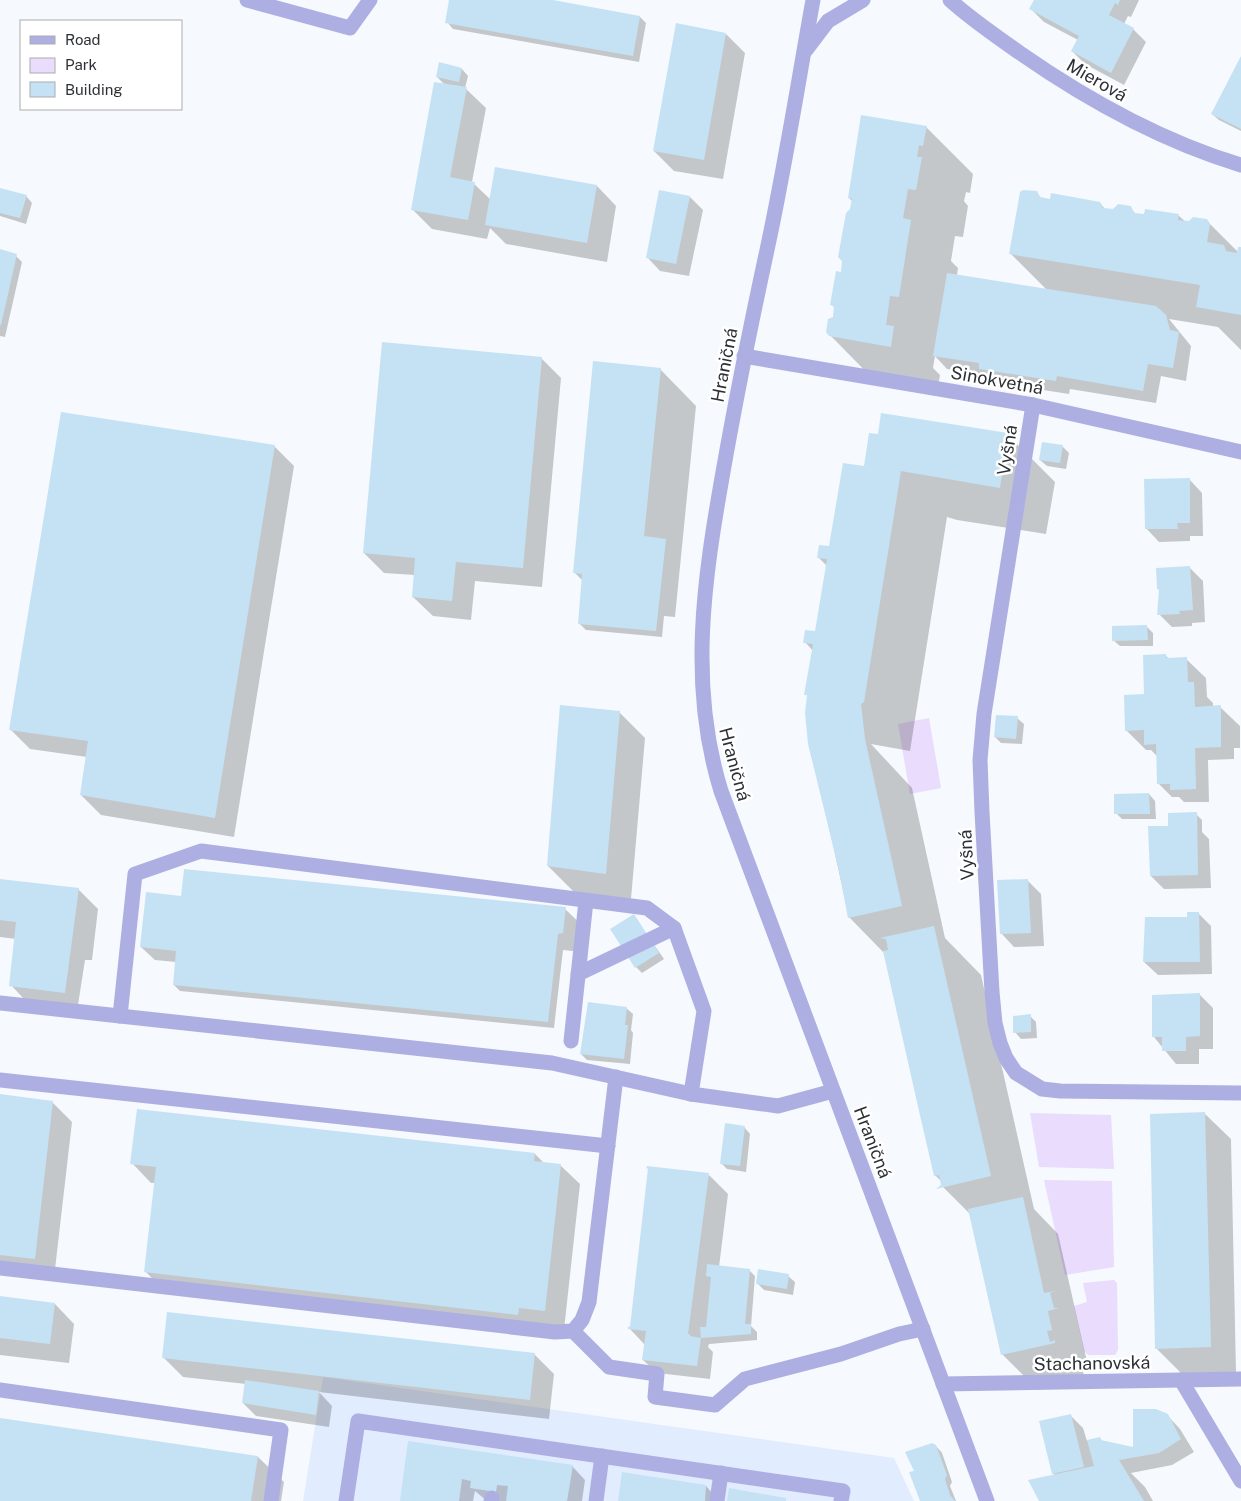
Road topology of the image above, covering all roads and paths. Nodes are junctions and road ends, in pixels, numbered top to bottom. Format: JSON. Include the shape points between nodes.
{"nodes":[{"id":1,"x":247,"y":0,"type":"edge"},
{"id":2,"x":370,"y":0,"type":"edge"},
{"id":3,"x":813,"y":0,"type":"edge"},
{"id":4,"x":863,"y":0,"type":"edge"},
{"id":5,"x":949,"y":1,"type":"edge"},
{"id":6,"x":803,"y":53,"type":"junction"},
{"id":7,"x":1241,"y":165,"type":"edge"},
{"id":8,"x":744,"y":356,"type":"junction"},
{"id":9,"x":1033,"y":405,"type":"junction"},
{"id":10,"x":1241,"y":453,"type":"edge"},
{"id":11,"x":586,"y":901,"type":"junction"},
{"id":12,"x":674,"y":928,"type":"junction"},
{"id":13,"x":578,"y":974,"type":"junction"},
{"id":14,"x":0,"y":1003,"type":"edge"},
{"id":15,"x":120,"y":1016,"type":"junction"},
{"id":16,"x":571,"y":1041,"type":"dead end"},
{"id":17,"x":616,"y":1077,"type":"junction"},
{"id":18,"x":0,"y":1080,"type":"edge"},
{"id":19,"x":833,"y":1091,"type":"junction"},
{"id":20,"x":1241,"y":1093,"type":"edge"},
{"id":21,"x":691,"y":1094,"type":"junction"},
{"id":22,"x":608,"y":1146,"type":"junction"},
{"id":23,"x":0,"y":1268,"type":"edge"},
{"id":24,"x":923,"y":1329,"type":"junction"},
{"id":25,"x":573,"y":1331,"type":"junction"},
{"id":26,"x":1241,"y":1379,"type":"edge"},
{"id":27,"x":1181,"y":1380,"type":"junction"},
{"id":28,"x":944,"y":1384,"type":"junction"},
{"id":29,"x":0,"y":1390,"type":"edge"},
{"id":30,"x":602,"y":1456,"type":"junction"},
{"id":31,"x":721,"y":1474,"type":"junction"},
{"id":32,"x":1241,"y":1481,"type":"edge"},
{"id":33,"x":270,"y":1501,"type":"edge"},
{"id":34,"x":346,"y":1501,"type":"edge"},
{"id":35,"x":596,"y":1501,"type":"edge"},
{"id":36,"x":716,"y":1501,"type":"edge"},
{"id":37,"x":841,"y":1501,"type":"edge"},
{"id":38,"x":986,"y":1501,"type":"edge"}],
"edges":[{"from":1,"to":2,"type":"street","via":[[350,28]]},
{"from":3,"to":6,"type":"street","name":"Hraničná"},
{"from":4,"to":6,"type":"street","via":[[828,21]]},
{"from":5,"to":7,"type":"street","name":"Mierová","via":[[1104,108]]},
{"from":6,"to":8,"type":"street","name":"Hraničná"},
{"from":8,"to":9,"type":"street","name":"Sinokvetná"},
{"from":8,"to":19,"type":"street","name":"Hraničná","via":[[706,574],[701,646],[704,710],[709,749],[721,791]]},
{"from":9,"to":10,"type":"street","name":"Sinokvetná"},
{"from":9,"to":20,"type":"street","name":"Vyšná","via":[[981,734],[992,992],[1000,1043],[1016,1072],[1042,1089]]},
{"from":11,"to":12,"type":"street","via":[[647,908]]},
{"from":11,"to":13,"type":"street"},
{"from":11,"to":15,"type":"street","via":[[201,851],[135,874]]},
{"from":12,"to":13,"type":"street"},
{"from":12,"to":21,"type":"street","via":[[704,1011]]},
{"from":13,"to":16,"type":"street"},
{"from":14,"to":15,"type":"street"},
{"from":15,"to":17,"type":"street","via":[[552,1063]]},
{"from":17,"to":21,"type":"street"},
{"from":17,"to":22,"type":"street"},
{"from":18,"to":22,"type":"street"},
{"from":19,"to":21,"type":"street","via":[[778,1106]]},
{"from":19,"to":24,"type":"street","name":"Hraničná"},
{"from":22,"to":25,"type":"street","via":[[589,1302],[582,1320]]},
{"from":23,"to":25,"type":"street","via":[[555,1332]]},
{"from":24,"to":25,"type":"street","via":[[745,1379],[715,1404],[654,1398],[657,1374],[609,1367]]},
{"from":24,"to":28,"type":"street","name":"Hraničná"},
{"from":26,"to":27,"type":"street","name":"Stachanovská"},
{"from":27,"to":28,"type":"street","name":"Stachanovská"},
{"from":27,"to":32,"type":"street"},
{"from":28,"to":38,"type":"street","name":"Hraničná"},
{"from":29,"to":33,"type":"street","via":[[282,1430]]},
{"from":30,"to":31,"type":"street"},
{"from":30,"to":34,"type":"street","via":[[358,1421]]},
{"from":30,"to":35,"type":"street"},
{"from":31,"to":36,"type":"street"},
{"from":31,"to":37,"type":"street","via":[[843,1492]]}]}
